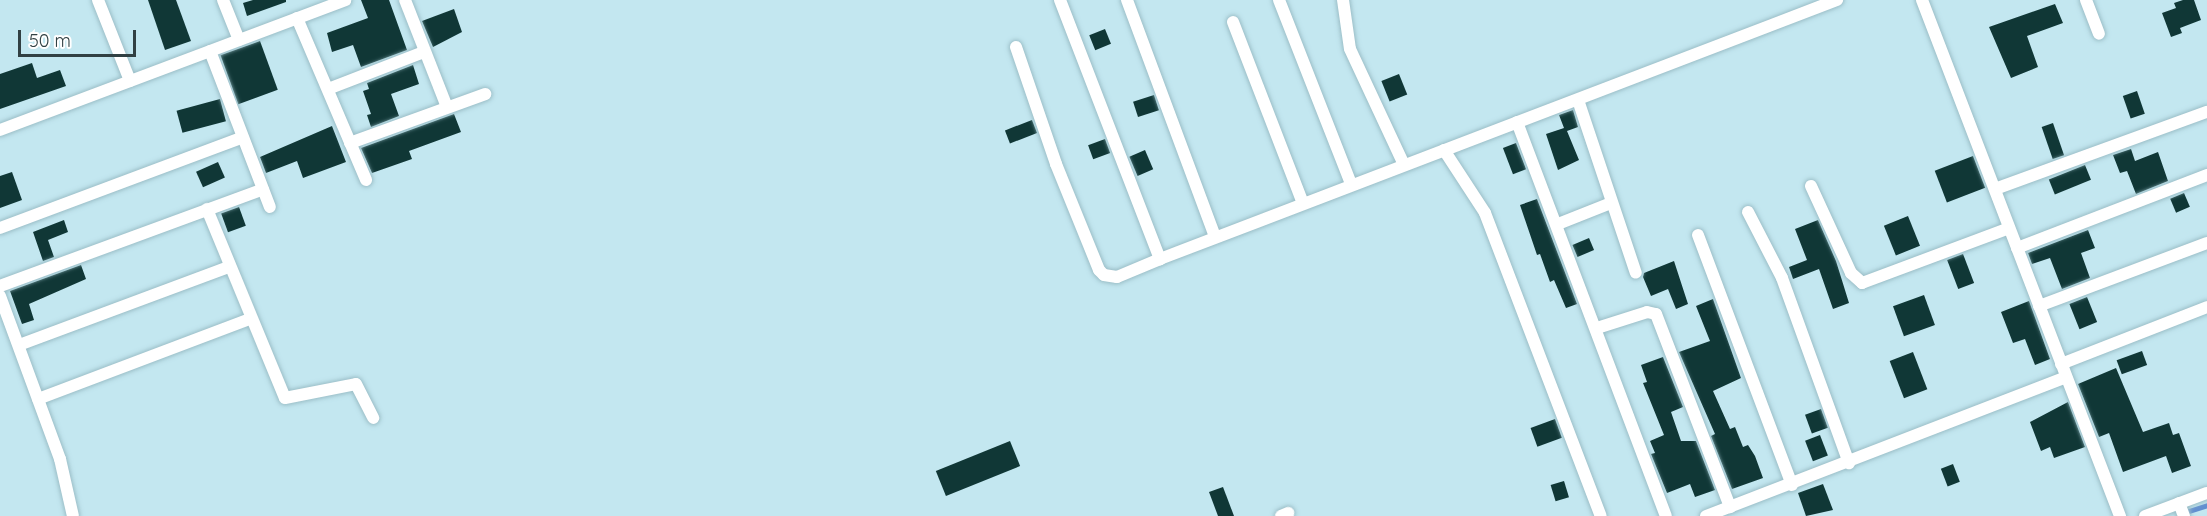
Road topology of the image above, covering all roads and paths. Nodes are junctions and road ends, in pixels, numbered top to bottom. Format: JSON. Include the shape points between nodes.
{"nodes":[{"id":1,"x":98,"y":0,"type":"edge"},
{"id":2,"x":223,"y":0,"type":"edge"},
{"id":3,"x":345,"y":0,"type":"edge"},
{"id":4,"x":405,"y":0,"type":"edge"},
{"id":5,"x":1060,"y":0,"type":"edge"},
{"id":6,"x":1127,"y":0,"type":"edge"},
{"id":7,"x":1279,"y":0,"type":"edge"},
{"id":8,"x":1343,"y":0,"type":"edge"},
{"id":9,"x":1837,"y":0,"type":"edge"},
{"id":10,"x":1922,"y":0,"type":"edge"},
{"id":11,"x":2086,"y":0,"type":"edge"},
{"id":12,"x":297,"y":18,"type":"junction"},
{"id":13,"x":1233,"y":21,"type":"dead end"},
{"id":14,"x":2099,"y":34,"type":"dead end"},
{"id":15,"x":238,"y":40,"type":"junction"},
{"id":16,"x":1016,"y":47,"type":"dead end"},
{"id":17,"x":210,"y":51,"type":"junction"},
{"id":18,"x":424,"y":52,"type":"junction"},
{"id":19,"x":130,"y":81,"type":"junction"},
{"id":20,"x":327,"y":89,"type":"junction"},
{"id":21,"x":485,"y":94,"type":"dead end"},
{"id":22,"x":1578,"y":100,"type":"junction"},
{"id":23,"x":447,"y":107,"type":"junction"},
{"id":24,"x":2207,"y":112,"type":"edge"},
{"id":25,"x":1517,"y":122,"type":"junction"},
{"id":26,"x":0,"y":130,"type":"edge"},
{"id":27,"x":243,"y":137,"type":"junction"},
{"id":28,"x":350,"y":143,"type":"junction"},
{"id":29,"x":1444,"y":150,"type":"junction"},
{"id":30,"x":1404,"y":165,"type":"junction"},
{"id":31,"x":2207,"y":175,"type":"edge"},
{"id":32,"x":366,"y":180,"type":"dead end"},
{"id":33,"x":1352,"y":184,"type":"junction"},
{"id":34,"x":1811,"y":186,"type":"dead end"},
{"id":35,"x":263,"y":189,"type":"junction"},
{"id":36,"x":1995,"y":189,"type":"junction"},
{"id":37,"x":1303,"y":203,"type":"junction"},
{"id":38,"x":1611,"y":203,"type":"junction"},
{"id":39,"x":270,"y":207,"type":"dead end"},
{"id":40,"x":207,"y":209,"type":"junction"},
{"id":41,"x":1748,"y":212,"type":"dead end"},
{"id":42,"x":1558,"y":224,"type":"junction"},
{"id":43,"x":0,"y":228,"type":"edge"},
{"id":44,"x":2009,"y":228,"type":"junction"},
{"id":45,"x":1698,"y":234,"type":"dead end"},
{"id":46,"x":1215,"y":237,"type":"junction"},
{"id":47,"x":2207,"y":243,"type":"edge"},
{"id":48,"x":2017,"y":248,"type":"junction"},
{"id":49,"x":1160,"y":259,"type":"junction"},
{"id":50,"x":229,"y":267,"type":"junction"},
{"id":51,"x":1636,"y":273,"type":"dead end"},
{"id":52,"x":0,"y":286,"type":"edge"},
{"id":53,"x":0,"y":296,"type":"edge"},
{"id":54,"x":2039,"y":306,"type":"junction"},
{"id":55,"x":2207,"y":307,"type":"edge"},
{"id":56,"x":250,"y":320,"type":"junction"},
{"id":57,"x":1597,"y":328,"type":"junction"},
{"id":58,"x":19,"y":345,"type":"junction"},
{"id":59,"x":2061,"y":364,"type":"junction"},
{"id":60,"x":2066,"y":376,"type":"junction"},
{"id":61,"x":38,"y":399,"type":"junction"},
{"id":62,"x":373,"y":418,"type":"dead end"},
{"id":63,"x":1849,"y":463,"type":"junction"},
{"id":64,"x":1792,"y":484,"type":"junction"},
{"id":65,"x":2207,"y":493,"type":"edge"},
{"id":66,"x":2179,"y":503,"type":"junction"},
{"id":67,"x":1730,"y":507,"type":"junction"},
{"id":68,"x":73,"y":516,"type":"edge"},
{"id":69,"x":1601,"y":516,"type":"edge"},
{"id":70,"x":1666,"y":516,"type":"edge"},
{"id":71,"x":1706,"y":516,"type":"edge"},
{"id":72,"x":2120,"y":516,"type":"edge"},
{"id":73,"x":2145,"y":516,"type":"edge"},
{"id":74,"x":2184,"y":516,"type":"edge"}],
"edges":[{"from":1,"to":19,"type":"street"},
{"from":2,"to":15,"type":"street"},
{"from":3,"to":12,"type":"street"},
{"from":4,"to":18,"type":"street"},
{"from":5,"to":49,"type":"street"},
{"from":6,"to":46,"type":"street"},
{"from":7,"to":33,"type":"street"},
{"from":8,"to":30,"type":"street","via":[[1350,49]]},
{"from":9,"to":22,"type":"street"},
{"from":10,"to":36,"type":"street"},
{"from":11,"to":14,"type":"street"},
{"from":12,"to":15,"type":"street"},
{"from":12,"to":20,"type":"street"},
{"from":13,"to":37,"type":"street"},
{"from":15,"to":17,"type":"street"},
{"from":16,"to":49,"type":"street","via":[[1056,164],[1099,270],[1116,277]]},
{"from":17,"to":19,"type":"street"},
{"from":17,"to":27,"type":"street"},
{"from":18,"to":20,"type":"street"},
{"from":18,"to":23,"type":"street"},
{"from":19,"to":26,"type":"street"},
{"from":20,"to":28,"type":"street"},
{"from":21,"to":23,"type":"street"},
{"from":22,"to":25,"type":"street"},
{"from":22,"to":38,"type":"street"},
{"from":23,"to":28,"type":"street"},
{"from":24,"to":36,"type":"street"},
{"from":25,"to":29,"type":"street"},
{"from":25,"to":42,"type":"street"},
{"from":27,"to":35,"type":"street"},
{"from":27,"to":43,"type":"street"},
{"from":28,"to":32,"type":"street"},
{"from":29,"to":30,"type":"street"},
{"from":29,"to":69,"type":"street","via":[[1485,213]]},
{"from":30,"to":33,"type":"street"},
{"from":31,"to":48,"type":"street"},
{"from":33,"to":37,"type":"street"},
{"from":34,"to":44,"type":"street","via":[[1851,273],[1862,282]]},
{"from":35,"to":39,"type":"street"},
{"from":35,"to":40,"type":"street"},
{"from":36,"to":44,"type":"street"},
{"from":37,"to":46,"type":"street"},
{"from":38,"to":42,"type":"street"},
{"from":38,"to":51,"type":"street"},
{"from":40,"to":50,"type":"street"},
{"from":40,"to":52,"type":"street"},
{"from":41,"to":63,"type":"street","via":[[1782,278]]},
{"from":42,"to":57,"type":"street"},
{"from":44,"to":48,"type":"street"},
{"from":45,"to":64,"type":"street"},
{"from":46,"to":49,"type":"street"},
{"from":47,"to":54,"type":"street"},
{"from":48,"to":54,"type":"street"},
{"from":50,"to":56,"type":"street"},
{"from":50,"to":58,"type":"street"},
{"from":53,"to":58,"type":"street"},
{"from":54,"to":59,"type":"street"},
{"from":55,"to":59,"type":"street"},
{"from":56,"to":61,"type":"street"},
{"from":56,"to":62,"type":"street","via":[[285,398],[356,384]]},
{"from":57,"to":67,"type":"street","via":[[1647,312],[1656,314]]},
{"from":57,"to":70,"type":"street"},
{"from":58,"to":61,"type":"street"},
{"from":59,"to":60,"type":"street"},
{"from":60,"to":63,"type":"street"},
{"from":60,"to":72,"type":"street"},
{"from":61,"to":68,"type":"street","via":[[70,490]]},
{"from":63,"to":64,"type":"street"},
{"from":64,"to":67,"type":"street"},
{"from":65,"to":66,"type":"street"},
{"from":66,"to":73,"type":"street"},
{"from":66,"to":74,"type":"street"},
{"from":67,"to":71,"type":"street"}]}
